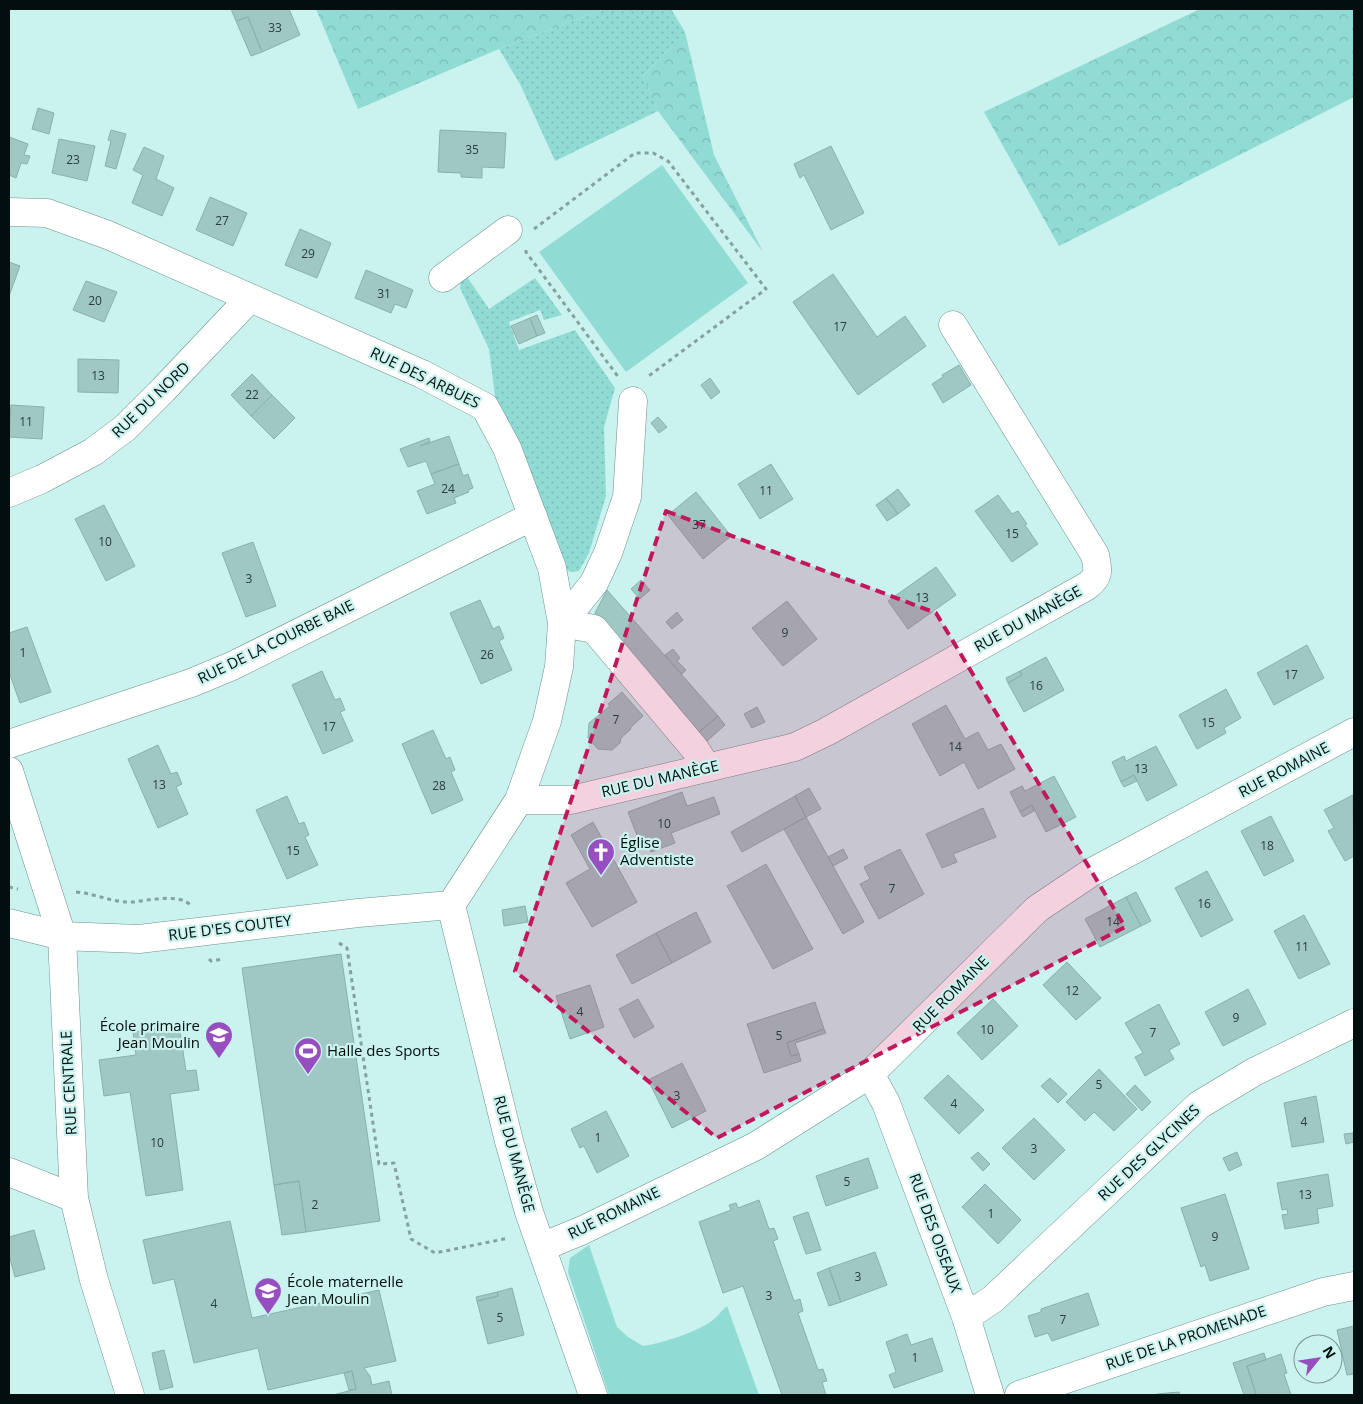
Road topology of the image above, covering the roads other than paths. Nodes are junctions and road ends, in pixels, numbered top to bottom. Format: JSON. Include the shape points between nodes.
{"nodes":[{"id":1,"x":9,"y":212,"type":"edge"},
{"id":2,"x":517,"y":232,"type":"road end"},
{"id":3,"x":443,"y":278,"type":"dead end"},
{"id":4,"x":250,"y":298,"type":"junction"},
{"id":5,"x":953,"y":325,"type":"dead end"},
{"id":6,"x":634,"y":393,"type":"road end"},
{"id":7,"x":9,"y":493,"type":"edge"},
{"id":8,"x":533,"y":516,"type":"junction"},
{"id":9,"x":562,"y":623,"type":"junction"},
{"id":10,"x":1354,"y":732,"type":"edge"},
{"id":11,"x":9,"y":744,"type":"edge"},
{"id":12,"x":707,"y":768,"type":"junction"},
{"id":13,"x":9,"y":771,"type":"edge"},
{"id":14,"x":519,"y":800,"type":"junction"},
{"id":15,"x":451,"y":905,"type":"junction"},
{"id":16,"x":9,"y":923,"type":"edge"},
{"id":17,"x":62,"y":936,"type":"junction"},
{"id":18,"x":1354,"y":1022,"type":"edge"},
{"id":19,"x":870,"y":1074,"type":"junction"},
{"id":20,"x":9,"y":1172,"type":"edge"},
{"id":21,"x":74,"y":1198,"type":"junction"},
{"id":22,"x":542,"y":1247,"type":"junction"},
{"id":23,"x":1354,"y":1286,"type":"edge"},
{"id":24,"x":966,"y":1317,"type":"junction"},
{"id":25,"x":130,"y":1395,"type":"edge"},
{"id":26,"x":593,"y":1395,"type":"edge"},
{"id":27,"x":990,"y":1395,"type":"edge"},
{"id":28,"x":1019,"y":1395,"type":"edge"}],
"edges":[{"from":1,"to":4,"type":"street","name":"RUE DES ARBUES","via":[[48,213],[108,235]]},
{"from":2,"to":3,"type":"street"},
{"from":4,"to":7,"type":"street","name":"RUE DU NORD","via":[[125,428],[93,452]]},
{"from":4,"to":8,"type":"street","name":"RUE DES ARBUES","via":[[422,374],[485,407],[507,448]]},
{"from":5,"to":12,"type":"street","name":"RUE DU MANÈGE","via":[[1095,555],[1098,570],[1094,580],[826,732],[795,747]]},
{"from":6,"to":9,"type":"street","via":[[626,497],[594,584]]},
{"from":8,"to":9,"type":"street","name":"RUE DES ARBUES","via":[[552,568]]},
{"from":8,"to":11,"type":"street","name":"RUE DE LA COURBE BAIE","via":[[232,666],[191,683]]},
{"from":9,"to":12,"type":"street","via":[[594,629],[695,749]]},
{"from":9,"to":14,"type":"street","name":"RUE DES ARBUES","via":[[559,667],[547,721]]},
{"from":10,"to":19,"type":"street","name":"RUE ROMAINE","via":[[1092,872],[1037,909]]},
{"from":12,"to":14,"type":"street","name":"RUE DU MANÈGE","via":[[571,800]]},
{"from":13,"to":17,"type":"street","name":"RUE CENTRALE"},
{"from":14,"to":15,"type":"street"},
{"from":15,"to":17,"type":"street","name":"RUE D'ES COUTEY","via":[[139,939]]},
{"from":15,"to":22,"type":"street","name":"RUE DU MANÈGE","via":[[509,1141]]},
{"from":16,"to":17,"type":"street","name":"RUE D'ES COUTEY"},
{"from":17,"to":21,"type":"street","name":"RUE CENTRALE"},
{"from":18,"to":24,"type":"street","name":"RUE DES GLYCINES","via":[[1254,1072],[1199,1105],[993,1299]]},
{"from":19,"to":22,"type":"street","name":"RUE ROMAINE","via":[[756,1146]]},
{"from":19,"to":24,"type":"street","name":"RUE DES OISEAUX","via":[[886,1103]]},
{"from":20,"to":21,"type":"street"},
{"from":21,"to":25,"type":"street","name":"RUE CENTRALE","via":[[94,1280]]},
{"from":22,"to":26,"type":"street","name":"RUE DU MANÈGE"},
{"from":23,"to":28,"type":"street","name":"RUE DE LA PROMENADE","via":[[1323,1292]]},
{"from":24,"to":27,"type":"street","name":"RUE DES OISEAUX"}]}
